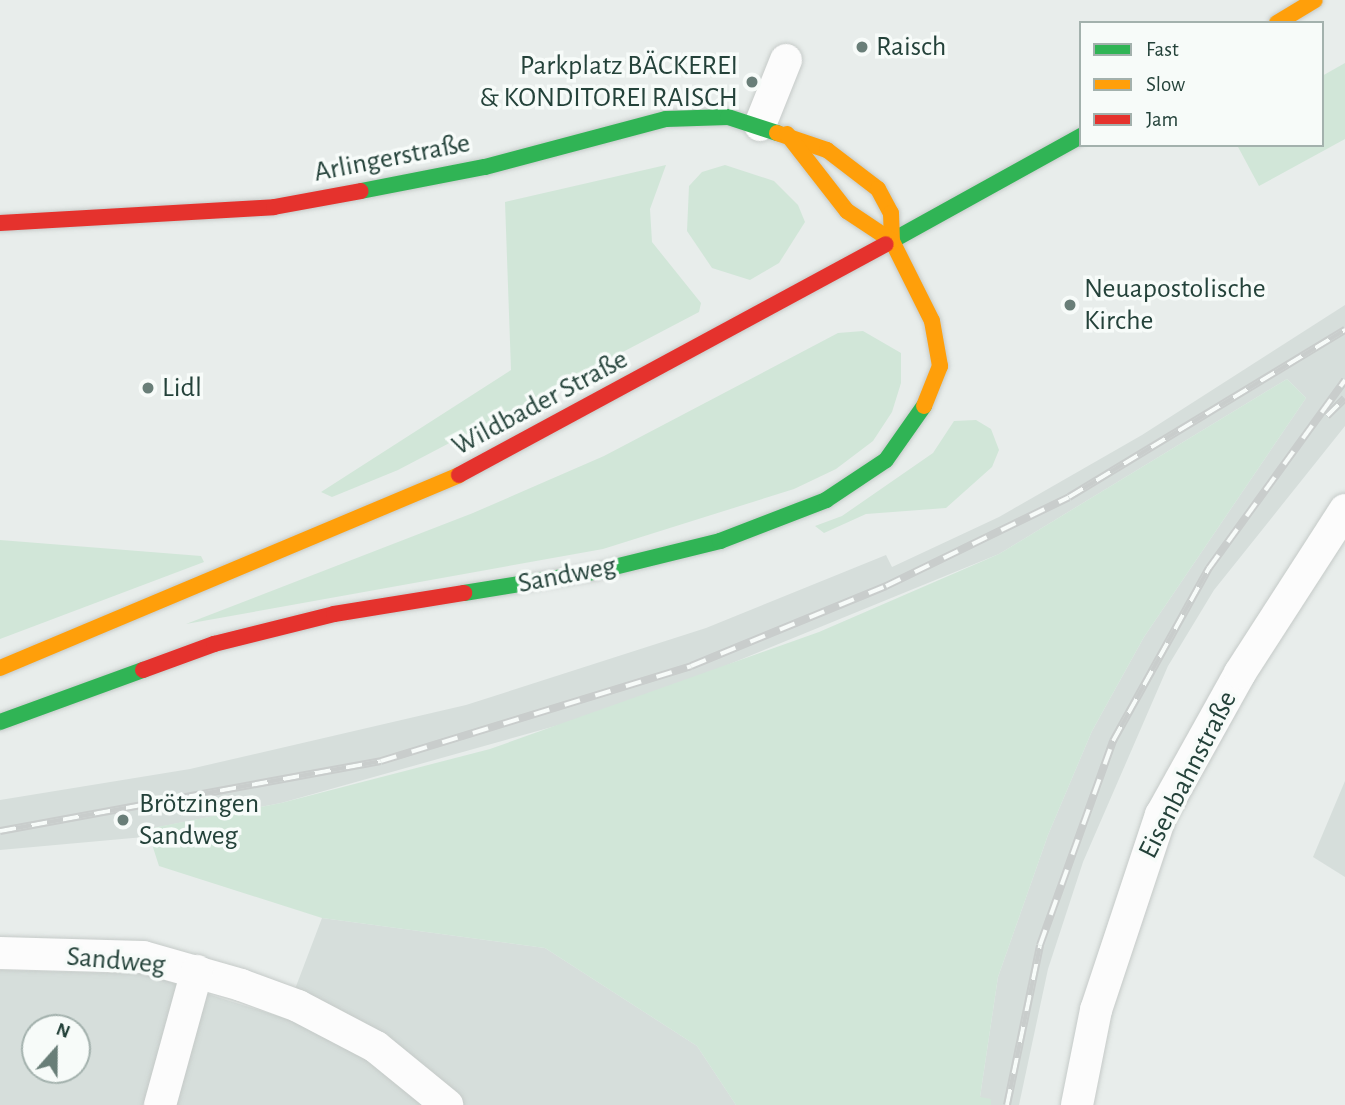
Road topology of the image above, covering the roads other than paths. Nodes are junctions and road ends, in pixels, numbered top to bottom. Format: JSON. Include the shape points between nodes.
{"nodes":[{"id":1,"x":1334,"y":1,"type":"edge"},
{"id":2,"x":1313,"y":2,"type":"edge"},
{"id":3,"x":1280,"y":21,"type":"edge"},
{"id":4,"x":786,"y":60,"type":"dead end"},
{"id":5,"x":773,"y":130,"type":"junction"},
{"id":6,"x":1079,"y":137,"type":"edge"},
{"id":7,"x":0,"y":223,"type":"edge"},
{"id":8,"x":892,"y":241,"type":"junction"},
{"id":9,"x":1345,"y":510,"type":"edge"},
{"id":10,"x":0,"y":668,"type":"edge"},
{"id":11,"x":0,"y":722,"type":"edge"},
{"id":12,"x":0,"y":953,"type":"edge"},
{"id":13,"x":197,"y":971,"type":"junction"},
{"id":14,"x":160,"y":1105,"type":"edge"},
{"id":15,"x":447,"y":1105,"type":"edge"},
{"id":16,"x":1077,"y":1105,"type":"edge"}],
"edges":[{"from":1,"to":2,"type":"main road"},
{"from":2,"to":3,"type":"main road"},
{"from":4,"to":5,"type":"street"},
{"from":5,"to":7,"type":"main road","name":"Arlingerstraße","via":[[728,117],[666,119],[485,167],[274,207]]},
{"from":5,"to":8,"type":"main road","via":[[847,211]]},
{"from":5,"to":8,"type":"main road","name":"Arlingerstraße","via":[[849,161],[878,189],[891,213]]},
{"from":6,"to":8,"type":"main road","name":"Wildbader Straße"},
{"from":8,"to":10,"type":"main road","name":"Wildbader Straße","via":[[521,445],[379,514]]},
{"from":8,"to":11,"type":"main road","name":"Sandweg","via":[[938,342],[935,389],[903,443],[826,500],[720,541],[594,572],[334,614],[214,644]]},
{"from":9,"to":16,"type":"street","name":"Eisenbahnstraße","via":[[1247,662],[1161,816],[1096,1010]]},
{"from":12,"to":13,"type":"street","name":"Sandweg","via":[[143,957]]},
{"from":13,"to":14,"type":"street"},
{"from":13,"to":15,"type":"street","name":"Sandweg","via":[[298,1006],[343,1030],[376,1048]]}]}
